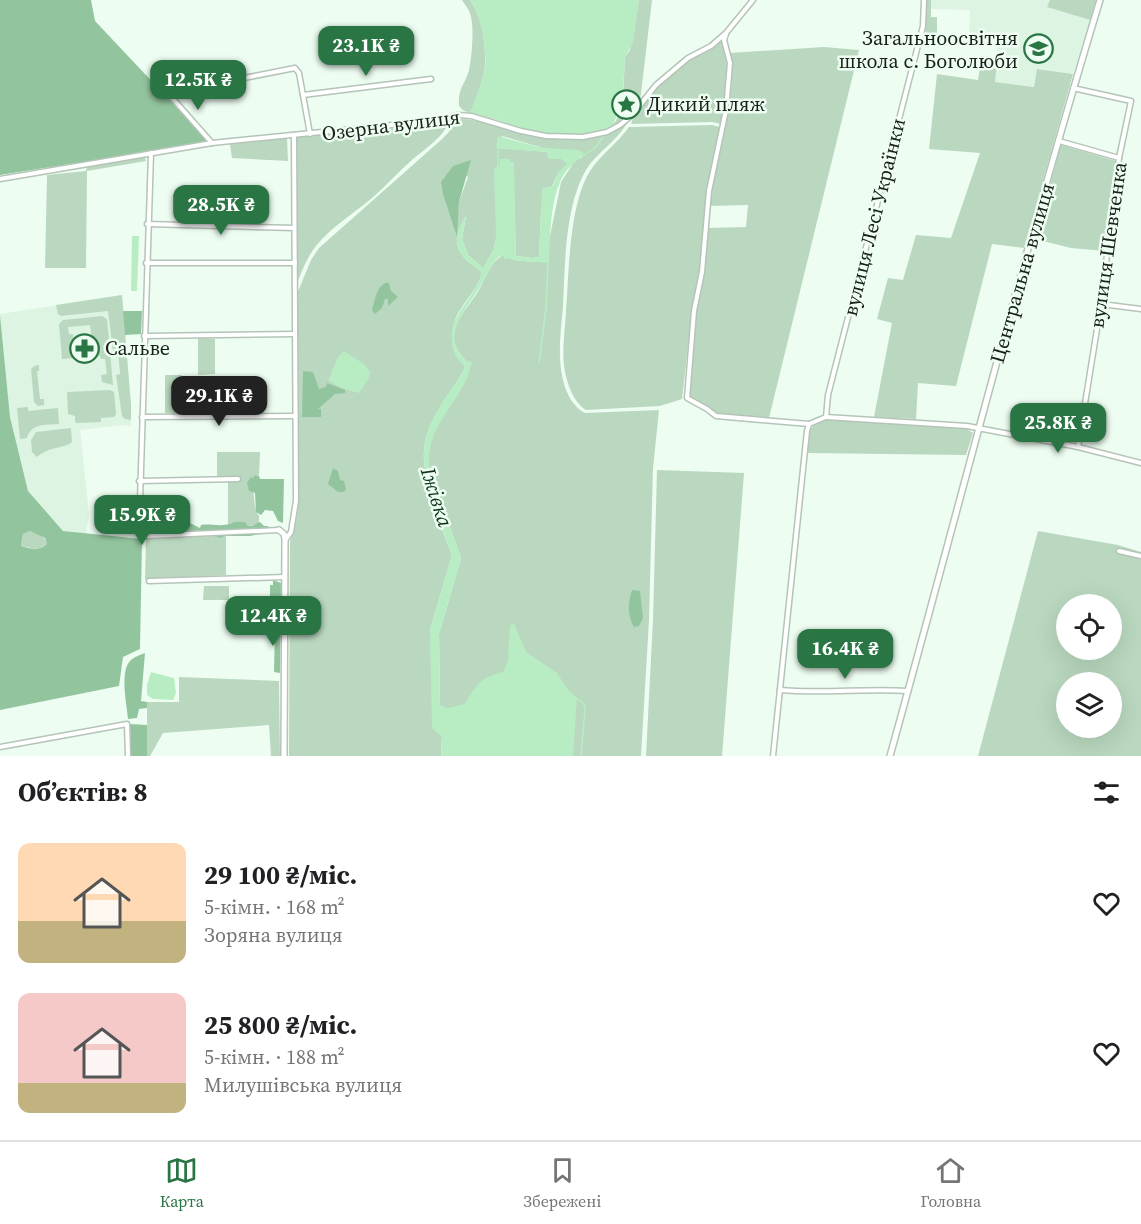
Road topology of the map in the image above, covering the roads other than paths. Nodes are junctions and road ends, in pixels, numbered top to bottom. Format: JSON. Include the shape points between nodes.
{"nodes":[{"id":1,"x":753,"y":0,"type":"edge"},
{"id":2,"x":924,"y":0,"type":"edge"},
{"id":3,"x":1100,"y":0,"type":"edge"},
{"id":4,"x":726,"y":33,"type":"junction"},
{"id":5,"x":431,"y":79,"type":"dead end"},
{"id":6,"x":1073,"y":88,"type":"junction"},
{"id":7,"x":303,"y":95,"type":"junction"},
{"id":8,"x":310,"y":134,"type":"junction"},
{"id":9,"x":294,"y":135,"type":"junction"},
{"id":10,"x":1059,"y":141,"type":"junction"},
{"id":11,"x":212,"y":143,"type":"junction"},
{"id":12,"x":150,"y":153,"type":"junction"},
{"id":13,"x":1119,"y":158,"type":"junction"},
{"id":14,"x":0,"y":179,"type":"edge"},
{"id":15,"x":147,"y":224,"type":"junction"},
{"id":16,"x":294,"y":228,"type":"junction"},
{"id":17,"x":146,"y":263,"type":"junction"},
{"id":18,"x":295,"y":263,"type":"junction"},
{"id":19,"x":1101,"y":304,"type":"junction"},
{"id":20,"x":1141,"y":309,"type":"edge"},
{"id":21,"x":295,"y":334,"type":"junction"},
{"id":22,"x":144,"y":336,"type":"junction"},
{"id":23,"x":296,"y":416,"type":"junction"},
{"id":24,"x":142,"y":417,"type":"junction"},
{"id":25,"x":826,"y":417,"type":"junction"},
{"id":26,"x":809,"y":424,"type":"junction"},
{"id":27,"x":978,"y":429,"type":"junction"},
{"id":28,"x":1078,"y":447,"type":"junction"},
{"id":29,"x":1141,"y":463,"type":"edge"},
{"id":30,"x":238,"y":480,"type":"dead end"},
{"id":31,"x":139,"y":481,"type":"junction"},
{"id":32,"x":279,"y":530,"type":"joint"},
{"id":33,"x":285,"y":539,"type":"junction"},
{"id":34,"x":1119,"y":551,"type":"dead end"},
{"id":35,"x":1141,"y":556,"type":"edge"},
{"id":36,"x":285,"y":577,"type":"junction"},
{"id":37,"x":149,"y":581,"type":"dead end"},
{"id":38,"x":780,"y":690,"type":"junction"},
{"id":39,"x":908,"y":691,"type":"junction"},
{"id":40,"x":0,"y":747,"type":"edge"},
{"id":41,"x":128,"y":756,"type":"edge"},
{"id":42,"x":284,"y":756,"type":"edge"},
{"id":43,"x":774,"y":756,"type":"edge"},
{"id":44,"x":890,"y":756,"type":"edge"}],
"edges":[{"from":1,"to":4,"type":"street"},
{"from":2,"to":25,"type":"street","name":"вулиця Лесі Українки","via":[[923,26],[828,395]]},
{"from":3,"to":6,"type":"street","name":"Центральна вулиця"},
{"from":4,"to":8,"type":"street","name":"Озерна вулиця","via":[[656,84],[633,114],[607,132],[583,137],[546,136],[458,116]]},
{"from":4,"to":26,"type":"street","via":[[729,85],[708,191],[686,393],[688,400],[716,416]]},
{"from":5,"to":7,"type":"street","name":"Озерна вулиця"},
{"from":6,"to":10,"type":"street","name":"Центральна вулиця"},
{"from":6,"to":13,"type":"street","name":"вулиця Шевченка","via":[[1131,102]]},
{"from":7,"to":8,"type":"street","name":"Озерна вулиця"},
{"from":7,"to":11,"type":"street","name":"Озерна вулиця","via":[[300,73],[295,68],[168,93]]},
{"from":8,"to":9,"type":"street","name":"Озерна вулиця"},
{"from":9,"to":11,"type":"street","name":"Озерна вулиця"},
{"from":9,"to":16,"type":"street"},
{"from":10,"to":13,"type":"street"},
{"from":10,"to":27,"type":"street","name":"Центральна вулиця"},
{"from":11,"to":12,"type":"street","name":"Озерна вулиця"},
{"from":12,"to":14,"type":"street","name":"Озерна вулиця"},
{"from":12,"to":15,"type":"street"},
{"from":13,"to":19,"type":"street","name":"вулиця Шевченка"},
{"from":15,"to":16,"type":"street"},
{"from":15,"to":17,"type":"street"},
{"from":16,"to":18,"type":"street"},
{"from":17,"to":18,"type":"street"},
{"from":17,"to":22,"type":"street"},
{"from":18,"to":21,"type":"street"},
{"from":19,"to":20,"type":"street"},
{"from":19,"to":28,"type":"street","name":"вулиця Шевченка"},
{"from":21,"to":22,"type":"street"},
{"from":21,"to":23,"type":"street"},
{"from":22,"to":24,"type":"street"},
{"from":23,"to":24,"type":"street"},
{"from":23,"to":33,"type":"street","via":[[295,517]]},
{"from":24,"to":31,"type":"street"},
{"from":25,"to":26,"type":"street"},
{"from":25,"to":27,"type":"street"},
{"from":26,"to":38,"type":"street"},
{"from":27,"to":28,"type":"street"},
{"from":27,"to":39,"type":"street","name":"Центральна вулиця"},
{"from":28,"to":29,"type":"street"},
{"from":30,"to":31,"type":"street"},
{"from":31,"to":32,"type":"street","via":[[138,528],[144,536]]},
{"from":32,"to":33,"type":"street"},
{"from":33,"to":36,"type":"street"},
{"from":34,"to":35,"type":"street"},
{"from":36,"to":37,"type":"street"},
{"from":36,"to":42,"type":"street"},
{"from":38,"to":39,"type":"street"},
{"from":38,"to":43,"type":"street"},
{"from":39,"to":44,"type":"street","name":"Центральна вулиця"},
{"from":40,"to":41,"type":"street","via":[[127,724]]}]}
